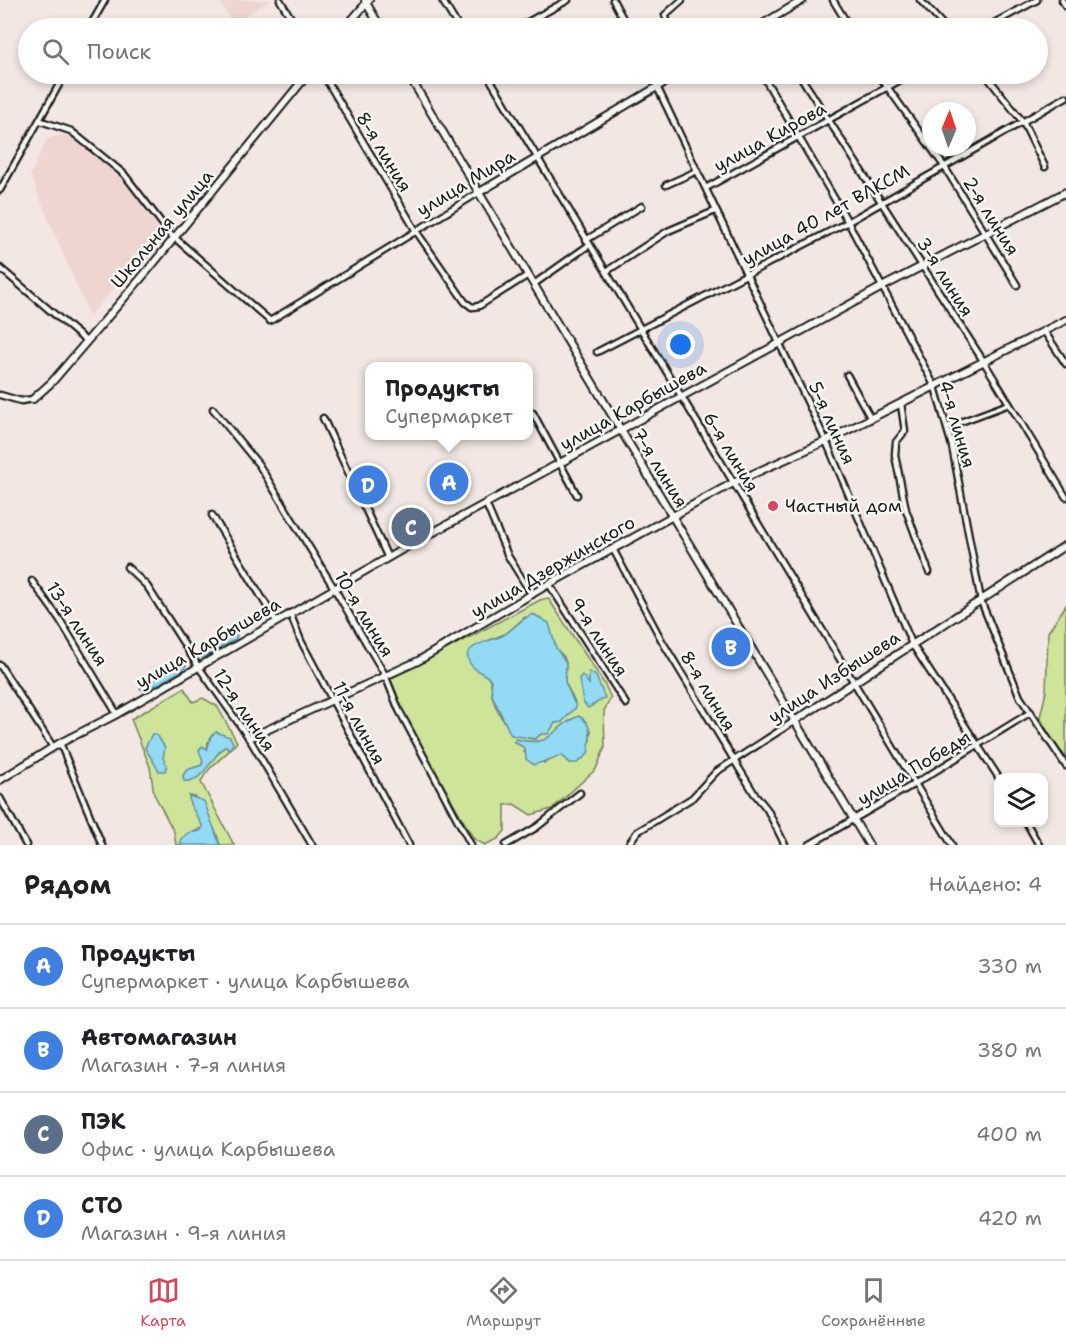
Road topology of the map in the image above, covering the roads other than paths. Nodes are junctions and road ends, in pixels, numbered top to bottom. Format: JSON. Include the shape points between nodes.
{"nodes":[{"id":1,"x":105,"y":0,"type":"edge"},
{"id":2,"x":280,"y":0,"type":"edge"},
{"id":3,"x":442,"y":0,"type":"edge"},
{"id":4,"x":568,"y":0,"type":"edge"},
{"id":5,"x":613,"y":0,"type":"edge"},
{"id":6,"x":682,"y":0,"type":"edge"},
{"id":7,"x":803,"y":0,"type":"edge"},
{"id":8,"x":833,"y":0,"type":"edge"},
{"id":9,"x":920,"y":0,"type":"edge"},
{"id":10,"x":1037,"y":0,"type":"edge"},
{"id":11,"x":1062,"y":0,"type":"edge"},
{"id":12,"x":366,"y":1,"type":"edge"},
{"id":13,"x":1066,"y":7,"type":"edge"},
{"id":14,"x":95,"y":18,"type":"edge"},
{"id":15,"x":291,"y":18,"type":"edge"},
{"id":16,"x":353,"y":18,"type":"edge"},
{"id":17,"x":375,"y":18,"type":"edge"},
{"id":18,"x":453,"y":18,"type":"edge"},
{"id":19,"x":535,"y":18,"type":"edge"},
{"id":20,"x":623,"y":18,"type":"edge"},
{"id":21,"x":666,"y":18,"type":"edge"},
{"id":22,"x":778,"y":18,"type":"edge"},
{"id":23,"x":844,"y":18,"type":"edge"},
{"id":24,"x":937,"y":18,"type":"edge"},
{"id":25,"x":1004,"y":18,"type":"edge"},
{"id":26,"x":60,"y":84,"type":"edge"},
{"id":27,"x":300,"y":84,"type":"edge"},
{"id":28,"x":329,"y":84,"type":"edge"},
{"id":29,"x":414,"y":84,"type":"edge"},
{"id":30,"x":493,"y":84,"type":"edge"},
{"id":31,"x":661,"y":84,"type":"edge"},
{"id":32,"x":768,"y":84,"type":"edge"},
{"id":33,"x":806,"y":84,"type":"edge"},
{"id":34,"x":884,"y":84,"type":"edge"},
{"id":35,"x":894,"y":84,"type":"edge"},
{"id":36,"x":993,"y":84,"type":"edge"},
{"id":37,"x":657,"y":86,"type":"junction"},
{"id":38,"x":887,"y":88,"type":"junction"},
{"id":39,"x":1066,"y":98,"type":"edge"},
{"id":40,"x":41,"y":120,"type":"junction"},
{"id":41,"x":829,"y":120,"type":"junction"},
{"id":42,"x":1023,"y":122,"type":"junction"},
{"id":43,"x":798,"y":138,"type":"junction"},
{"id":44,"x":538,"y":157,"type":"junction"},
{"id":45,"x":944,"y":166,"type":"junction"},
{"id":46,"x":1045,"y":167,"type":"dead end"},
{"id":47,"x":698,"y":171,"type":"junction"},
{"id":48,"x":2,"y":180,"type":"edge"},
{"id":49,"x":666,"y":185,"type":"dead end"},
{"id":50,"x":706,"y":188,"type":"junction"},
{"id":51,"x":0,"y":190,"type":"edge"},
{"id":52,"x":478,"y":193,"type":"junction"},
{"id":53,"x":1066,"y":193,"type":"edge"},
{"id":54,"x":882,"y":202,"type":"junction"},
{"id":55,"x":642,"y":206,"type":"dead end"},
{"id":56,"x":715,"y":211,"type":"junction"},
{"id":57,"x":848,"y":222,"type":"junction"},
{"id":58,"x":416,"y":231,"type":"junction"},
{"id":59,"x":986,"y":232,"type":"junction"},
{"id":60,"x":174,"y":239,"type":"junction"},
{"id":61,"x":588,"y":242,"type":"junction"},
{"id":62,"x":922,"y":266,"type":"junction"},
{"id":63,"x":0,"y":268,"type":"edge"},
{"id":64,"x":607,"y":271,"type":"junction"},
{"id":65,"x":528,"y":275,"type":"junction"},
{"id":66,"x":746,"y":275,"type":"junction"},
{"id":67,"x":534,"y":284,"type":"junction"},
{"id":68,"x":1017,"y":285,"type":"dead end"},
{"id":69,"x":882,"y":287,"type":"junction"},
{"id":70,"x":1066,"y":320,"type":"edge"},
{"id":71,"x":641,"y":329,"type":"junction"},
{"id":72,"x":1044,"y":331,"type":"junction"},
{"id":73,"x":87,"y":341,"type":"junction"},
{"id":74,"x":780,"y":342,"type":"junction"},
{"id":75,"x":597,"y":352,"type":"dead end"},
{"id":76,"x":984,"y":362,"type":"junction"},
{"id":77,"x":1066,"y":364,"type":"edge"},
{"id":78,"x":847,"y":375,"type":"dead end"},
{"id":79,"x":935,"y":387,"type":"junction"},
{"id":80,"x":0,"y":395,"type":"edge"},
{"id":81,"x":682,"y":397,"type":"junction"},
{"id":82,"x":33,"y":399,"type":"joint"},
{"id":83,"x":901,"y":404,"type":"junction"},
{"id":84,"x":1009,"y":404,"type":"junction"},
{"id":85,"x":213,"y":409,"type":"dead end"},
{"id":86,"x":533,"y":413,"type":"dead end"},
{"id":87,"x":323,"y":418,"type":"dead end"},
{"id":88,"x":871,"y":419,"type":"junction"},
{"id":89,"x":947,"y":426,"type":"junction"},
{"id":90,"x":620,"y":429,"type":"junction"},
{"id":91,"x":826,"y":441,"type":"junction"},
{"id":92,"x":560,"y":464,"type":"junction"},
{"id":93,"x":733,"y":483,"type":"junction"},
{"id":94,"x":577,"y":495,"type":"dead end"},
{"id":95,"x":1066,"y":497,"type":"edge"},
{"id":96,"x":486,"y":504,"type":"junction"},
{"id":97,"x":212,"y":515,"type":"dead end"},
{"id":98,"x":672,"y":518,"type":"junction"},
{"id":99,"x":1066,"y":545,"type":"edge"},
{"id":100,"x":613,"y":549,"type":"junction"},
{"id":101,"x":388,"y":558,"type":"junction"},
{"id":102,"x":127,"y":567,"type":"dead end"},
{"id":103,"x":929,"y":572,"type":"dead end"},
{"id":104,"x":32,"y":581,"type":"dead end"},
{"id":105,"x":549,"y":584,"type":"junction"},
{"id":106,"x":334,"y":588,"type":"junction"},
{"id":107,"x":532,"y":596,"type":"junction"},
{"id":108,"x":981,"y":601,"type":"junction"},
{"id":109,"x":290,"y":613,"type":"junction"},
{"id":110,"x":276,"y":621,"type":"junction"},
{"id":111,"x":912,"y":644,"type":"junction"},
{"id":112,"x":0,"y":665,"type":"edge"},
{"id":113,"x":198,"y":666,"type":"junction"},
{"id":114,"x":385,"y":675,"type":"junction"},
{"id":115,"x":853,"y":682,"type":"junction"},
{"id":116,"x":331,"y":699,"type":"junction"},
{"id":117,"x":626,"y":704,"type":"dead end"},
{"id":118,"x":1031,"y":712,"type":"junction"},
{"id":119,"x":117,"y":714,"type":"junction"},
{"id":120,"x":793,"y":722,"type":"junction"},
{"id":121,"x":249,"y":738,"type":"junction"},
{"id":122,"x":56,"y":745,"type":"junction"},
{"id":123,"x":980,"y":746,"type":"junction"},
{"id":124,"x":735,"y":760,"type":"junction"},
{"id":125,"x":1066,"y":766,"type":"edge"},
{"id":126,"x":997,"y":773,"type":"edge"},
{"id":127,"x":0,"y":780,"type":"edge"},
{"id":128,"x":916,"y":783,"type":"junction"},
{"id":129,"x":580,"y":793,"type":"dead end"},
{"id":130,"x":0,"y":798,"type":"edge"},
{"id":131,"x":855,"y":819,"type":"junction"},
{"id":132,"x":1029,"y":827,"type":"edge"},
{"id":133,"x":26,"y":845,"type":"edge"},
{"id":134,"x":102,"y":845,"type":"edge"},
{"id":135,"x":312,"y":845,"type":"edge"},
{"id":136,"x":409,"y":845,"type":"edge"},
{"id":137,"x":471,"y":845,"type":"edge"},
{"id":138,"x":506,"y":845,"type":"edge"},
{"id":139,"x":628,"y":845,"type":"edge"},
{"id":140,"x":785,"y":845,"type":"edge"},
{"id":141,"x":809,"y":845,"type":"edge"},
{"id":142,"x":869,"y":845,"type":"edge"},
{"id":143,"x":952,"y":845,"type":"edge"},
{"id":144,"x":1039,"y":845,"type":"edge"}],
"edges":[{"from":1,"to":14,"type":"street"},
{"from":2,"to":15,"type":"street"},
{"from":3,"to":18,"type":"street"},
{"from":4,"to":19,"type":"street"},
{"from":5,"to":20,"type":"street"},
{"from":6,"to":21,"type":"street"},
{"from":7,"to":22,"type":"main road"},
{"from":8,"to":23,"type":"street"},
{"from":9,"to":24,"type":"street"},
{"from":10,"to":25,"type":"street"},
{"from":11,"to":13,"type":"street"},
{"from":12,"to":16,"type":"main road"},
{"from":12,"to":17,"type":"main road"},
{"from":26,"to":40,"type":"street"},
{"from":27,"to":60,"type":"main road","name":"Школьная улица"},
{"from":28,"to":58,"type":"street","name":"8-я линия"},
{"from":29,"to":52,"type":"main road","name":"7-я линия"},
{"from":30,"to":44,"type":"street","name":"6-я линия"},
{"from":31,"to":37,"type":"main road","name":"улица Мира"},
{"from":32,"to":43,"type":"street","name":"4-я линия"},
{"from":33,"to":41,"type":"street","name":"3-я линия"},
{"from":34,"to":38,"type":"street","name":"2-я линия"},
{"from":35,"to":38,"type":"street","name":"улица Кирова"},
{"from":36,"to":42,"type":"street"},
{"from":37,"to":44,"type":"main road","name":"улица Мира"},
{"from":37,"to":47,"type":"street","name":"5-я линия"},
{"from":38,"to":41,"type":"street","name":"улица Кирова"},
{"from":38,"to":45,"type":"street","name":"2-я линия"},
{"from":39,"to":42,"type":"street","name":"улица 40 лет ВЛКСМ"},
{"from":40,"to":48,"type":"street"},
{"from":40,"to":60,"type":"street","via":[[71,131],[124,174]]},
{"from":41,"to":43,"type":"street","name":"улица Кирова"},
{"from":41,"to":54,"type":"street","name":"3-я линия"},
{"from":42,"to":45,"type":"street","name":"улица 40 лет ВЛКСМ"},
{"from":42,"to":46,"type":"street"},
{"from":43,"to":50,"type":"street","name":"улица Кирова"},
{"from":43,"to":57,"type":"street","name":"4-я линия"},
{"from":44,"to":52,"type":"main road","name":"улица Мира"},
{"from":44,"to":61,"type":"street","name":"6-я линия"},
{"from":45,"to":54,"type":"street","name":"улица 40 лет ВЛКСМ"},
{"from":45,"to":59,"type":"street","name":"2-я линия"},
{"from":47,"to":49,"type":"street","name":"улица Кирова"},
{"from":47,"to":50,"type":"street","name":"5-я линия"},
{"from":48,"to":51,"type":"street"},
{"from":50,"to":56,"type":"street","name":"5-я линия"},
{"from":52,"to":58,"type":"street","name":"улица Мира"},
{"from":52,"to":65,"type":"main road","name":"7-я линия"},
{"from":53,"to":59,"type":"main road","name":"улица Карбышева"},
{"from":54,"to":57,"type":"street","name":"улица 40 лет ВЛКСМ"},
{"from":54,"to":62,"type":"street","name":"3-я линия"},
{"from":55,"to":61,"type":"street"},
{"from":56,"to":64,"type":"street","via":[[668,231]]},
{"from":56,"to":66,"type":"street","name":"5-я линия"},
{"from":57,"to":66,"type":"street","name":"улица 40 лет ВЛКСМ"},
{"from":57,"to":69,"type":"street","name":"4-я линия"},
{"from":58,"to":60,"type":"street","name":"улица Мира","via":[[270,321]]},
{"from":58,"to":65,"type":"street","name":"8-я линия","via":[[472,307]]},
{"from":59,"to":62,"type":"main road","name":"улица Карбышева"},
{"from":59,"to":68,"type":"street","name":"2-я линия"},
{"from":60,"to":73,"type":"main road","name":"Школьная улица"},
{"from":61,"to":64,"type":"street","name":"6-я линия"},
{"from":61,"to":67,"type":"street"},
{"from":62,"to":69,"type":"main road","name":"улица Карбышева"},
{"from":62,"to":76,"type":"street","name":"3-я линия"},
{"from":63,"to":73,"type":"street"},
{"from":64,"to":71,"type":"street","name":"6-я линия"},
{"from":65,"to":67,"type":"main road","name":"7-я линия"},
{"from":66,"to":71,"type":"street","name":"улица 40 лет ВЛКСМ"},
{"from":66,"to":74,"type":"street","name":"5-я линия"},
{"from":67,"to":90,"type":"main road","name":"7-я линия"},
{"from":69,"to":74,"type":"main road","name":"улица Карбышева"},
{"from":69,"to":79,"type":"street","name":"4-я линия"},
{"from":70,"to":72,"type":"main road","name":"улица Дзержинского"},
{"from":71,"to":75,"type":"street","name":"улица 40 лет ВЛКСМ"},
{"from":71,"to":81,"type":"street","name":"6-я линия"},
{"from":72,"to":76,"type":"main road","name":"улица Дзержинского"},
{"from":72,"to":77,"type":"street"},
{"from":73,"to":82,"type":"main road","name":"Школьная улица"},
{"from":74,"to":81,"type":"main road","name":"улица Карбышева"},
{"from":74,"to":91,"type":"street","name":"5-я линия"},
{"from":76,"to":79,"type":"main road","name":"улица Дзержинского"},
{"from":76,"to":84,"type":"street","name":"3-я линия"},
{"from":78,"to":88,"type":"street"},
{"from":79,"to":83,"type":"main road","name":"улица Дзержинского"},
{"from":79,"to":89,"type":"street","name":"4-я линия"},
{"from":80,"to":82,"type":"street","via":[[21,402]]},
{"from":81,"to":90,"type":"main road","name":"улица Карбышева"},
{"from":81,"to":93,"type":"street","name":"6-я линия"},
{"from":83,"to":88,"type":"main road","name":"улица Дзержинского"},
{"from":83,"to":103,"type":"street","via":[[905,431],[896,442],[895,454],[906,510]]},
{"from":84,"to":89,"type":"street"},
{"from":84,"to":95,"type":"street","name":"3-я линия"},
{"from":85,"to":106,"type":"street","name":"10-я линия","via":[[259,465]]},
{"from":86,"to":92,"type":"street"},
{"from":87,"to":101,"type":"street"},
{"from":88,"to":91,"type":"main road","name":"улица Дзержинского"},
{"from":89,"to":108,"type":"street","name":"4-я линия"},
{"from":90,"to":92,"type":"main road","name":"улица Карбышева"},
{"from":90,"to":98,"type":"main road","name":"7-я линия"},
{"from":91,"to":93,"type":"main road","name":"улица Дзержинского"},
{"from":91,"to":111,"type":"street","name":"5-я линия"},
{"from":92,"to":94,"type":"street"},
{"from":92,"to":96,"type":"main road","name":"улица Карбышева"},
{"from":93,"to":98,"type":"main road","name":"улица Дзержинского"},
{"from":93,"to":115,"type":"street","name":"6-я линия"},
{"from":96,"to":101,"type":"main road","name":"улица Карбышева"},
{"from":96,"to":107,"type":"street","via":[[508,556]]},
{"from":97,"to":110,"type":"street"},
{"from":98,"to":100,"type":"main road","name":"улица Дзержинского"},
{"from":98,"to":120,"type":"main road","name":"7-я линия"},
{"from":99,"to":108,"type":"main road","name":"улица Избышева"},
{"from":100,"to":105,"type":"main road","name":"улица Дзержинского"},
{"from":100,"to":124,"type":"street","name":"8-я линия","via":[[662,641]]},
{"from":101,"to":106,"type":"main road","name":"улица Карбышева"},
{"from":102,"to":113,"type":"street","name":"12-я линия","via":[[147,585]]},
{"from":104,"to":119,"type":"street","name":"13-я линия"},
{"from":105,"to":107,"type":"main road","name":"улица Дзержинского"},
{"from":105,"to":117,"type":"street","name":"9-я линия"},
{"from":106,"to":109,"type":"main road","name":"улица Карбышева"},
{"from":106,"to":114,"type":"street","name":"10-я линия"},
{"from":107,"to":114,"type":"main road","name":"улица Дзержинского","via":[[418,661]]},
{"from":108,"to":111,"type":"main road","name":"улица Избышева"},
{"from":108,"to":118,"type":"street","name":"4-я линия","via":[[1020,697]]},
{"from":109,"to":110,"type":"main road","name":"улица Карбышева"},
{"from":109,"to":116,"type":"street","name":"11-я линия"},
{"from":110,"to":113,"type":"main road","name":"улица Карбышева"},
{"from":111,"to":115,"type":"main road","name":"улица Избышева"},
{"from":111,"to":123,"type":"street","name":"5-я линия"},
{"from":112,"to":122,"type":"street"},
{"from":113,"to":119,"type":"main road","name":"улица Карбышева"},
{"from":113,"to":121,"type":"street","name":"12-я линия"},
{"from":114,"to":116,"type":"main road","name":"улица Дзержинского"},
{"from":114,"to":137,"type":"street","name":"10-я линия","via":[[399,710]]},
{"from":115,"to":120,"type":"main road","name":"улица Избышева"},
{"from":115,"to":128,"type":"street","name":"6-я линия"},
{"from":116,"to":121,"type":"main road","name":"улица Дзержинского"},
{"from":116,"to":136,"type":"street","name":"11-я линия"},
{"from":118,"to":123,"type":"street","name":"улица Победы"},
{"from":118,"to":125,"type":"street","name":"4-я линия"},
{"from":119,"to":122,"type":"main road","name":"улица Карбышева"},
{"from":120,"to":124,"type":"street","name":"улица Избышева"},
{"from":120,"to":131,"type":"main road","name":"7-я линия"},
{"from":121,"to":135,"type":"street","name":"12-я линия"},
{"from":122,"to":127,"type":"main road","name":"улица Карбышева"},
{"from":122,"to":134,"type":"street"},
{"from":123,"to":126,"type":"street","name":"5-я линия"},
{"from":123,"to":128,"type":"street","name":"улица Победы"},
{"from":124,"to":139,"type":"street","name":"улица Избышева","via":[[716,772],[692,798],[637,832]]},
{"from":124,"to":140,"type":"street","name":"8-я линия"},
{"from":128,"to":131,"type":"street","name":"улица Победы"},
{"from":128,"to":143,"type":"street","name":"6-я линия"},
{"from":129,"to":138,"type":"street","via":[[537,827]]},
{"from":130,"to":133,"type":"street"},
{"from":131,"to":141,"type":"street","name":"улица Победы"},
{"from":131,"to":142,"type":"main road","name":"7-я линия"},
{"from":132,"to":144,"type":"street"}]}
